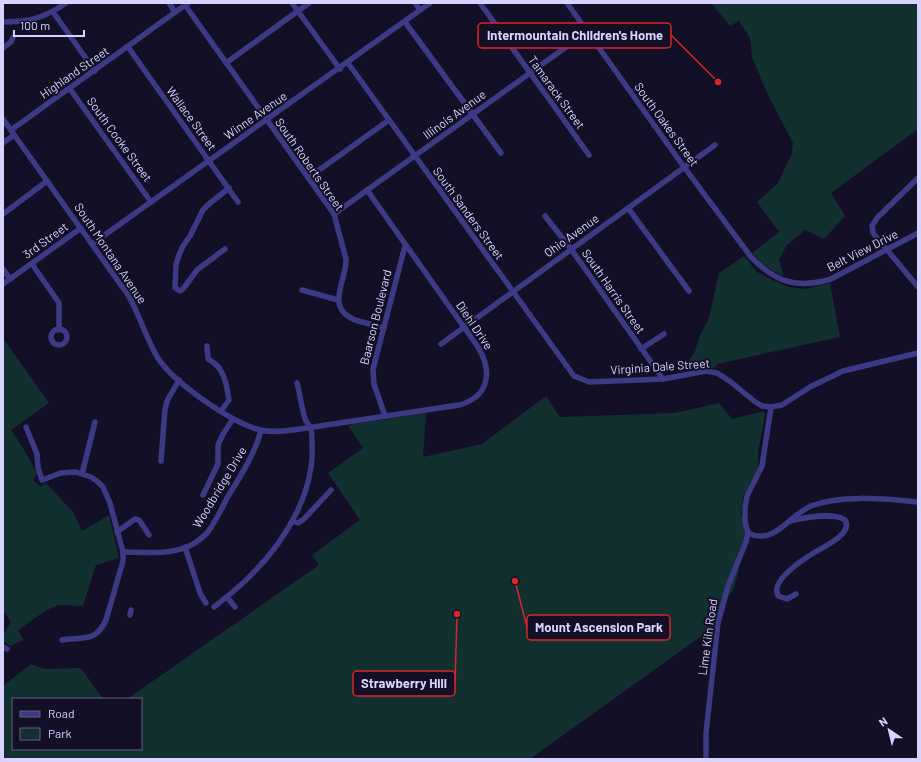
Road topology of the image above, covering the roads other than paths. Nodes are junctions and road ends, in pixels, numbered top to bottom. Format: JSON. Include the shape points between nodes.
{"nodes":[{"id":1,"x":66,"y":3,"type":"edge"},
{"id":2,"x":169,"y":3,"type":"edge"},
{"id":3,"x":292,"y":3,"type":"edge"},
{"id":4,"x":309,"y":3,"type":"edge"},
{"id":5,"x":415,"y":3,"type":"edge"},
{"id":6,"x":430,"y":3,"type":"edge"},
{"id":7,"x":480,"y":3,"type":"edge"},
{"id":8,"x":567,"y":3,"type":"edge"},
{"id":9,"x":186,"y":4,"type":"edge"},
{"id":10,"x":420,"y":10,"type":"junction"},
{"id":11,"x":298,"y":11,"type":"junction"},
{"id":12,"x":53,"y":12,"type":"junction"},
{"id":13,"x":175,"y":12,"type":"junction"},
{"id":14,"x":3,"y":22,"type":"edge"},
{"id":15,"x":405,"y":22,"type":"junction"},
{"id":16,"x":587,"y":32,"type":"junction"},
{"id":17,"x":13,"y":37,"type":"dead end"},
{"id":18,"x":128,"y":47,"type":"junction"},
{"id":19,"x":3,"y":48,"type":"edge"},
{"id":20,"x":226,"y":63,"type":"junction"},
{"id":21,"x":348,"y":63,"type":"junction"},
{"id":22,"x":340,"y":69,"type":"junction"},
{"id":23,"x":95,"y":70,"type":"junction"},
{"id":24,"x":530,"y":73,"type":"junction"},
{"id":25,"x":70,"y":88,"type":"junction"},
{"id":26,"x":472,"y":115,"type":"junction"},
{"id":27,"x":3,"y":119,"type":"edge"},
{"id":28,"x":266,"y":120,"type":"junction"},
{"id":29,"x":389,"y":120,"type":"junction"},
{"id":30,"x":13,"y":132,"type":"junction"},
{"id":31,"x":3,"y":143,"type":"edge"},
{"id":32,"x":715,"y":145,"type":"dead end"},
{"id":33,"x":501,"y":153,"type":"dead end"},
{"id":34,"x":589,"y":155,"type":"dead end"},
{"id":35,"x":415,"y":156,"type":"junction"},
{"id":36,"x":209,"y":161,"type":"junction"},
{"id":37,"x":684,"y":167,"type":"junction"},
{"id":38,"x":308,"y":178,"type":"junction"},
{"id":39,"x":918,"y":178,"type":"edge"},
{"id":40,"x":47,"y":181,"type":"junction"},
{"id":41,"x":229,"y":188,"type":"junction"},
{"id":42,"x":367,"y":190,"type":"junction"},
{"id":43,"x":152,"y":202,"type":"junction"},
{"id":44,"x":238,"y":202,"type":"dead end"},
{"id":45,"x":628,"y":208,"type":"junction"},
{"id":46,"x":3,"y":214,"type":"edge"},
{"id":47,"x":334,"y":214,"type":"junction"},
{"id":48,"x":545,"y":216,"type":"dead end"},
{"id":49,"x":81,"y":228,"type":"junction"},
{"id":50,"x":918,"y":233,"type":"edge"},
{"id":51,"x":92,"y":244,"type":"junction"},
{"id":52,"x":405,"y":246,"type":"junction"},
{"id":53,"x":225,"y":249,"type":"dead end"},
{"id":54,"x":571,"y":249,"type":"junction"},
{"id":55,"x":888,"y":250,"type":"junction"},
{"id":56,"x":752,"y":258,"type":"joint"},
{"id":57,"x":32,"y":264,"type":"junction"},
{"id":58,"x":3,"y":269,"type":"edge"},
{"id":59,"x":10,"y":279,"type":"junction"},
{"id":60,"x":3,"y":284,"type":"edge"},
{"id":61,"x":918,"y":288,"type":"edge"},
{"id":62,"x":302,"y":290,"type":"dead end"},
{"id":63,"x":512,"y":292,"type":"junction"},
{"id":64,"x":689,"y":292,"type":"dead end"},
{"id":65,"x":338,"y":300,"type":"junction"},
{"id":66,"x":463,"y":327,"type":"junction"},
{"id":67,"x":384,"y":328,"type":"junction"},
{"id":68,"x":60,"y":330,"type":"dead end"},
{"id":69,"x":664,"y":334,"type":"dead end"},
{"id":70,"x":440,"y":344,"type":"dead end"},
{"id":71,"x":207,"y":346,"type":"dead end"},
{"id":72,"x":641,"y":349,"type":"junction"},
{"id":73,"x":918,"y":353,"type":"edge"},
{"id":74,"x":574,"y":376,"type":"joint"},
{"id":75,"x":663,"y":379,"type":"junction"},
{"id":76,"x":179,"y":380,"type":"junction"},
{"id":77,"x":298,"y":382,"type":"dead end"},
{"id":78,"x":771,"y":407,"type":"junction"},
{"id":79,"x":221,"y":411,"type":"junction"},
{"id":80,"x":385,"y":416,"type":"junction"},
{"id":81,"x":233,"y":419,"type":"junction"},
{"id":82,"x":95,"y":422,"type":"dead end"},
{"id":83,"x":26,"y":427,"type":"dead end"},
{"id":84,"x":311,"y":428,"type":"junction"},
{"id":85,"x":261,"y":430,"type":"junction"},
{"id":86,"x":161,"y":461,"type":"dead end"},
{"id":87,"x":82,"y":474,"type":"junction"},
{"id":88,"x":331,"y":490,"type":"dead end"},
{"id":89,"x":203,"y":495,"type":"dead end"},
{"id":90,"x":918,"y":502,"type":"edge"},
{"id":91,"x":292,"y":521,"type":"junction"},
{"id":92,"x":790,"y":521,"type":"junction"},
{"id":93,"x":117,"y":532,"type":"junction"},
{"id":94,"x":748,"y":533,"type":"junction"},
{"id":95,"x":149,"y":535,"type":"dead end"},
{"id":96,"x":185,"y":547,"type":"junction"},
{"id":97,"x":123,"y":552,"type":"junction"},
{"id":98,"x":796,"y":594,"type":"dead end"},
{"id":99,"x":227,"y":597,"type":"junction"},
{"id":100,"x":206,"y":603,"type":"dead end"},
{"id":101,"x":214,"y":607,"type":"dead end"},
{"id":102,"x":235,"y":607,"type":"dead end"},
{"id":103,"x":62,"y":640,"type":"dead end"},
{"id":104,"x":706,"y":759,"type":"edge"}],
"edges":[{"from":1,"to":12,"type":"street"},
{"from":2,"to":13,"type":"street"},
{"from":3,"to":11,"type":"street"},
{"from":4,"to":11,"type":"street"},
{"from":5,"to":10,"type":"street"},
{"from":6,"to":10,"type":"street","name":"Winne Avenue"},
{"from":7,"to":24,"type":"street","name":"Tamarack Street"},
{"from":8,"to":16,"type":"street","name":"South Oakes Street"},
{"from":9,"to":13,"type":"street"},
{"from":9,"to":20,"type":"street","name":"South Roberts Street"},
{"from":10,"to":15,"type":"street","name":"Winne Avenue"},
{"from":11,"to":20,"type":"street"},
{"from":11,"to":22,"type":"street"},
{"from":12,"to":14,"type":"street","via":[[22,22]]},
{"from":12,"to":23,"type":"street"},
{"from":13,"to":18,"type":"street","name":"Highland Street"},
{"from":15,"to":21,"type":"street","name":"Winne Avenue"},
{"from":15,"to":26,"type":"street"},
{"from":16,"to":24,"type":"street","name":"Illinois Avenue"},
{"from":16,"to":37,"type":"street","name":"South Oakes Street"},
{"from":17,"to":19,"type":"street"},
{"from":18,"to":23,"type":"street","name":"Highland Street"},
{"from":18,"to":36,"type":"street","name":"Wallace Street"},
{"from":20,"to":28,"type":"street","name":"South Roberts Street"},
{"from":21,"to":22,"type":"street","name":"Winne Avenue"},
{"from":21,"to":29,"type":"street","name":"South Sanders Street"},
{"from":22,"to":28,"type":"street","name":"Winne Avenue"},
{"from":23,"to":25,"type":"street","name":"Highland Street"},
{"from":24,"to":26,"type":"street","name":"Illinois Avenue"},
{"from":24,"to":34,"type":"street","name":"Tamarack Street"},
{"from":25,"to":30,"type":"street","name":"Highland Street"},
{"from":25,"to":43,"type":"street","name":"South Cooke Street"},
{"from":26,"to":33,"type":"street"},
{"from":26,"to":35,"type":"street","name":"Illinois Avenue"},
{"from":27,"to":30,"type":"street","name":"South Montana Avenue"},
{"from":28,"to":36,"type":"street","name":"Winne Avenue"},
{"from":28,"to":38,"type":"street","name":"South Roberts Street"},
{"from":29,"to":35,"type":"street","name":"South Sanders Street"},
{"from":29,"to":38,"type":"street"},
{"from":30,"to":31,"type":"street","name":"Highland Street"},
{"from":30,"to":40,"type":"street","name":"South Montana Avenue"},
{"from":32,"to":37,"type":"street","name":"Ohio Avenue"},
{"from":35,"to":42,"type":"street","name":"Illinois Avenue"},
{"from":35,"to":63,"type":"street","name":"South Sanders Street"},
{"from":36,"to":41,"type":"street","name":"Wallace Street"},
{"from":36,"to":43,"type":"street","name":"Winne Avenue"},
{"from":37,"to":45,"type":"street","name":"Ohio Avenue"},
{"from":37,"to":56,"type":"street","name":"South Oakes Street"},
{"from":38,"to":47,"type":"street","name":"South Roberts Street"},
{"from":39,"to":55,"type":"street","via":[[872,226],[873,233]]},
{"from":40,"to":46,"type":"street"},
{"from":40,"to":49,"type":"street","name":"South Montana Avenue"},
{"from":41,"to":44,"type":"street","name":"Wallace Street"},
{"from":41,"to":53,"type":"street","via":[[203,210],[178,255],[176,288],[180,291],[183,289],[197,270]]},
{"from":42,"to":47,"type":"street","name":"Illinois Avenue"},
{"from":42,"to":52,"type":"street","name":"Diehl Drive"},
{"from":43,"to":51,"type":"street","name":"Winne Avenue"},
{"from":45,"to":54,"type":"street","name":"Ohio Avenue"},
{"from":45,"to":64,"type":"street"},
{"from":47,"to":65,"type":"street","name":"South Roberts Street","via":[[346,259]]},
{"from":48,"to":54,"type":"street","name":"South Harris Street"},
{"from":49,"to":51,"type":"street","name":"South Montana Avenue"},
{"from":49,"to":57,"type":"street","name":"3rd Street"},
{"from":50,"to":55,"type":"street","name":"Belt View Drive"},
{"from":51,"to":76,"type":"street","name":"South Montana Avenue","via":[[133,302],[159,359]]},
{"from":52,"to":66,"type":"street","name":"Diehl Drive"},
{"from":52,"to":67,"type":"street","name":"Baarson Boulevard"},
{"from":54,"to":63,"type":"street","name":"Ohio Avenue"},
{"from":54,"to":72,"type":"street","name":"South Harris Street"},
{"from":55,"to":56,"type":"street","name":"Belt View Drive","via":[[831,279],[817,283],[798,284],[783,281],[762,269]]},
{"from":55,"to":61,"type":"street"},
{"from":57,"to":59,"type":"street","name":"3rd Street"},
{"from":57,"to":68,"type":"street","via":[[59,303]]},
{"from":58,"to":59,"type":"street"},
{"from":59,"to":60,"type":"street","name":"3rd Street"},
{"from":62,"to":65,"type":"street"},
{"from":63,"to":66,"type":"street","name":"Ohio Avenue"},
{"from":63,"to":74,"type":"street","name":"South Sanders Street"},
{"from":65,"to":67,"type":"street","via":[[350,318]]},
{"from":66,"to":70,"type":"street","name":"Ohio Avenue"},
{"from":66,"to":80,"type":"street","name":"Diehl Drive","via":[[482,354],[487,369],[486,382],[478,394],[459,405]]},
{"from":67,"to":80,"type":"street","name":"Baarson Boulevard","via":[[372,377]]},
{"from":69,"to":72,"type":"street"},
{"from":71,"to":79,"type":"street","via":[[208,360],[216,363],[226,382],[228,400]]},
{"from":72,"to":75,"type":"street","name":"South Harris Street"},
{"from":73,"to":78,"type":"street","via":[[843,371],[810,387],[782,405]]},
{"from":74,"to":75,"type":"street","name":"Virginia Dale Street","via":[[589,382]]},
{"from":75,"to":78,"type":"street","name":"Virginia Dale Street","via":[[706,371],[717,373],[754,401],[762,406]]},
{"from":76,"to":79,"type":"street","name":"South Montana Avenue"},
{"from":76,"to":86,"type":"street","via":[[165,408]]},
{"from":77,"to":84,"type":"street","via":[[306,421]]},
{"from":78,"to":94,"type":"street","name":"Lime Kiln Road","via":[[762,466],[747,496],[745,522]]},
{"from":79,"to":81,"type":"street","name":"South Montana Avenue"},
{"from":80,"to":84,"type":"street","name":"Diehl Drive"},
{"from":81,"to":85,"type":"street","name":"South Montana Avenue"},
{"from":81,"to":89,"type":"street","via":[[218,445],[218,464]]},
{"from":82,"to":87,"type":"street"},
{"from":83,"to":87,"type":"street","via":[[37,454],[42,480],[61,473]]},
{"from":84,"to":85,"type":"street","name":"South Montana Avenue"},
{"from":84,"to":91,"type":"street","via":[[311,472],[306,493]]},
{"from":85,"to":96,"type":"street","name":"Woodbridge Drive","via":[[258,442],[215,520],[199,540]]},
{"from":87,"to":93,"type":"street","via":[[91,476],[103,487]]},
{"from":88,"to":91,"type":"street","via":[[304,519],[298,523]]},
{"from":90,"to":92,"type":"street","via":[[880,498],[831,501],[810,506]]},
{"from":91,"to":99,"type":"street","via":[[256,571]]},
{"from":92,"to":94,"type":"street","via":[[783,528],[766,535],[755,537]]},
{"from":92,"to":98,"type":"street","via":[[805,517],[838,517],[845,520],[847,525],[838,538],[798,564],[778,583],[778,596],[787,599]]},
{"from":93,"to":95,"type":"street","via":[[135,519],[139,520]]},
{"from":93,"to":97,"type":"street"},
{"from":94,"to":104,"type":"street","name":"Lime Kiln Road","via":[[725,593],[718,623],[706,733]]},
{"from":96,"to":97,"type":"street","name":"Woodbridge Drive","via":[[155,552]]},
{"from":96,"to":100,"type":"street","via":[[200,593]]},
{"from":97,"to":103,"type":"street","via":[[123,562],[102,629],[91,637]]},
{"from":99,"to":101,"type":"street"},
{"from":99,"to":102,"type":"street"}]}
